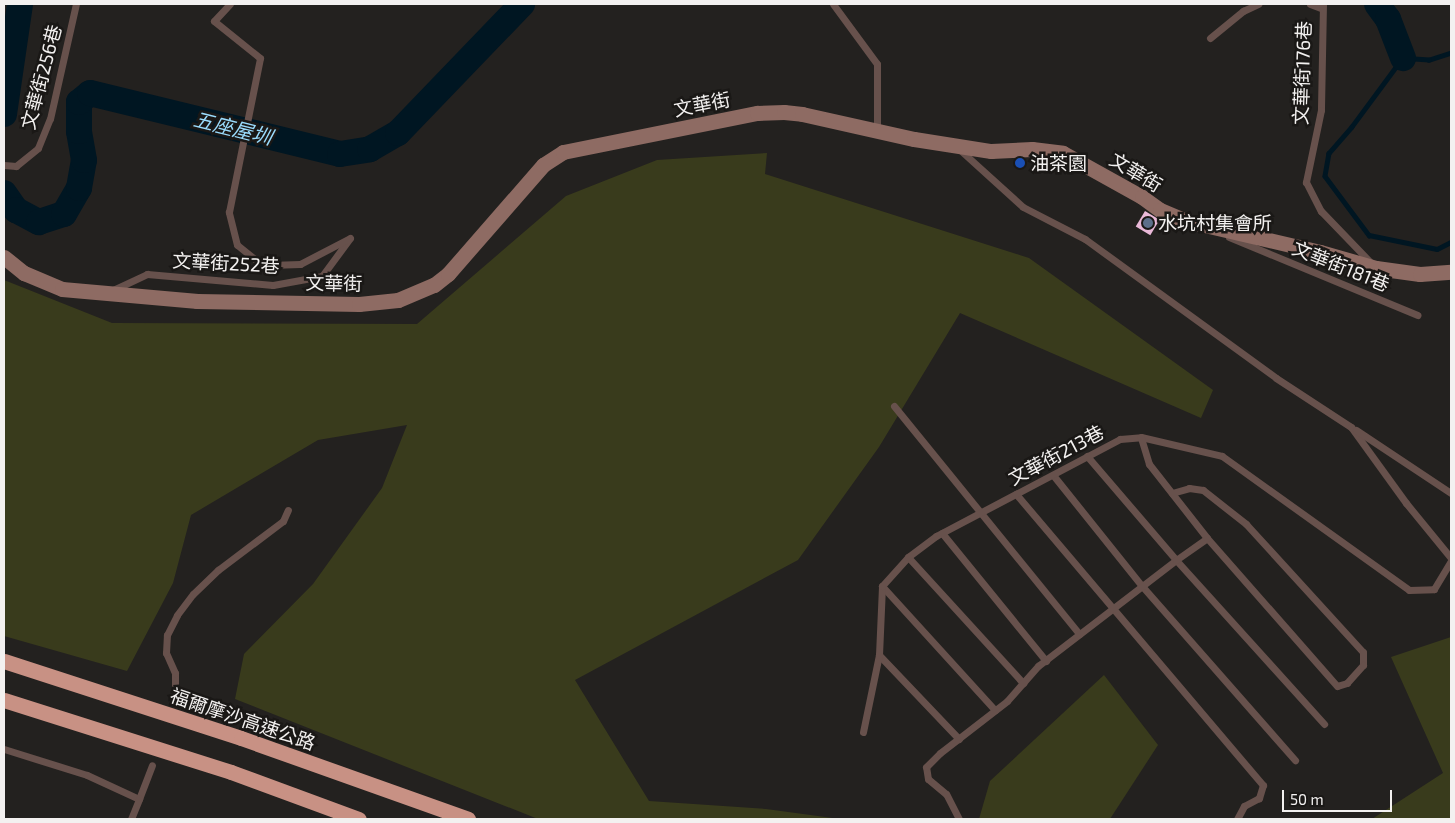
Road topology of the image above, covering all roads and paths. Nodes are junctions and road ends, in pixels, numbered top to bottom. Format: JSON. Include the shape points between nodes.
{"nodes":[{"id":1,"x":76,"y":4,"type":"edge"},
{"id":2,"x":230,"y":4,"type":"edge"},
{"id":3,"x":832,"y":4,"type":"edge"},
{"id":4,"x":1258,"y":4,"type":"edge"},
{"id":5,"x":1310,"y":4,"type":"edge"},
{"id":6,"x":1322,"y":6,"type":"edge"},
{"id":7,"x":1210,"y":38,"type":"dead end"},
{"id":8,"x":876,"y":132,"type":"junction"},
{"id":9,"x":955,"y":145,"type":"junction"},
{"id":10,"x":4,"y":165,"type":"edge"},
{"id":11,"x":1196,"y":224,"type":"junction"},
{"id":12,"x":4,"y":257,"type":"edge"},
{"id":13,"x":1376,"y":268,"type":"junction"},
{"id":14,"x":1451,"y":272,"type":"edge"},
{"id":15,"x":106,"y":293,"type":"junction"},
{"id":16,"x":1417,"y":315,"type":"dead end"},
{"id":17,"x":894,"y":406,"type":"dead end"},
{"id":18,"x":1351,"y":427,"type":"junction"},
{"id":19,"x":1141,"y":437,"type":"junction"},
{"id":20,"x":1087,"y":456,"type":"junction"},
{"id":21,"x":1053,"y":475,"type":"junction"},
{"id":22,"x":1172,"y":493,"type":"junction"},
{"id":23,"x":1016,"y":494,"type":"junction"},
{"id":24,"x":1451,"y":494,"type":"edge"},
{"id":25,"x":288,"y":510,"type":"dead end"},
{"id":26,"x":980,"y":513,"type":"junction"},
{"id":27,"x":942,"y":533,"type":"junction"},
{"id":28,"x":1207,"y":538,"type":"junction"},
{"id":29,"x":908,"y":556,"type":"junction"},
{"id":30,"x":1451,"y":559,"type":"edge"},
{"id":31,"x":1176,"y":560,"type":"junction"},
{"id":32,"x":882,"y":586,"type":"junction"},
{"id":33,"x":1142,"y":586,"type":"junction"},
{"id":34,"x":1113,"y":608,"type":"junction"},
{"id":35,"x":1079,"y":634,"type":"junction"},
{"id":36,"x":879,"y":655,"type":"junction"},
{"id":37,"x":4,"y":661,"type":"edge"},
{"id":38,"x":1046,"y":661,"type":"junction"},
{"id":39,"x":1023,"y":683,"type":"junction"},
{"id":40,"x":175,"y":689,"type":"dead end"},
{"id":41,"x":4,"y":700,"type":"edge"},
{"id":42,"x":995,"y":710,"type":"junction"},
{"id":43,"x":1324,"y":724,"type":"dead end"},
{"id":44,"x":863,"y":732,"type":"dead end"},
{"id":45,"x":959,"y":739,"type":"junction"},
{"id":46,"x":4,"y":749,"type":"edge"},
{"id":47,"x":1295,"y":760,"type":"dead end"},
{"id":48,"x":152,"y":765,"type":"dead end"},
{"id":49,"x":139,"y":799,"type":"junction"},
{"id":50,"x":131,"y":819,"type":"edge"},
{"id":51,"x":359,"y":819,"type":"edge"},
{"id":52,"x":468,"y":819,"type":"edge"},
{"id":53,"x":959,"y":819,"type":"edge"},
{"id":54,"x":1237,"y":819,"type":"edge"}],
"edges":[{"from":1,"to":10,"type":"lane","name":"文華街256巷","via":[[50,119],[38,148],[16,166]]},
{"from":2,"to":15,"type":"lane","name":"文華街252巷","via":[[214,21],[260,58],[229,212],[237,245],[262,265],[300,264],[350,238],[322,276],[273,285],[147,274]]},
{"from":3,"to":8,"type":"lane","via":[[877,64]]},
{"from":4,"to":7,"type":"lane","via":[[1243,11]]},
{"from":5,"to":6,"type":"lane"},
{"from":6,"to":13,"type":"lane","name":"文華街176巷","via":[[1321,110],[1306,182],[1320,211]]},
{"from":8,"to":9,"type":"street","name":"文華街"},
{"from":8,"to":15,"type":"street","name":"文華街","via":[[802,114],[757,113],[563,152],[543,165],[448,274],[434,285],[398,300],[359,304],[206,301]]},
{"from":9,"to":11,"type":"street","name":"文華街","via":[[990,151],[1032,149],[1063,153],[1171,216]]},
{"from":9,"to":18,"type":"lane","name":"文華街213巷","via":[[1023,207],[1085,239],[1276,378]]},
{"from":11,"to":13,"type":"street","name":"文華街"},
{"from":11,"to":16,"type":"lane","name":"文華街181巷"},
{"from":12,"to":15,"type":"street","name":"文華街","via":[[24,273],[62,289]]},
{"from":13,"to":14,"type":"street","name":"文華街","via":[[1420,274]]},
{"from":17,"to":26,"type":"lane"},
{"from":18,"to":24,"type":"lane"},
{"from":18,"to":30,"type":"lane","name":"文華街213巷"},
{"from":19,"to":20,"type":"lane","name":"文華街213巷","via":[[1120,439]]},
{"from":19,"to":22,"type":"lane","via":[[1150,464]]},
{"from":19,"to":30,"type":"lane","name":"文華街213巷","via":[[1222,456],[1409,590],[1434,588]]},
{"from":20,"to":21,"type":"lane","name":"文華街213巷"},
{"from":20,"to":31,"type":"lane"},
{"from":21,"to":23,"type":"lane","name":"文華街213巷"},
{"from":21,"to":33,"type":"lane"},
{"from":22,"to":28,"type":"lane"},
{"from":22,"to":28,"type":"lane","via":[[1189,488],[1203,490],[1246,524],[1363,652],[1363,665],[1347,683],[1337,686]]},
{"from":23,"to":26,"type":"lane","name":"文華街213巷"},
{"from":23,"to":34,"type":"lane"},
{"from":25,"to":40,"type":"lane","via":[[282,521],[192,594],[177,615],[167,634],[166,653],[175,673]]},
{"from":26,"to":27,"type":"lane","name":"文華街213巷"},
{"from":26,"to":35,"type":"lane"},
{"from":27,"to":29,"type":"lane","name":"文華街213巷"},
{"from":27,"to":38,"type":"lane"},
{"from":28,"to":31,"type":"lane"},
{"from":29,"to":32,"type":"lane","name":"文華街213巷"},
{"from":29,"to":39,"type":"lane"},
{"from":31,"to":33,"type":"lane"},
{"from":31,"to":43,"type":"lane"},
{"from":32,"to":36,"type":"lane"},
{"from":32,"to":42,"type":"lane"},
{"from":33,"to":34,"type":"lane"},
{"from":33,"to":47,"type":"lane"},
{"from":34,"to":35,"type":"lane"},
{"from":34,"to":54,"type":"lane","via":[[1263,785],[1259,798],[1244,806]]},
{"from":35,"to":38,"type":"lane"},
{"from":36,"to":44,"type":"lane"},
{"from":36,"to":45,"type":"lane"},
{"from":37,"to":52,"type":"highway","name":"福爾摩沙高速公路","via":[[241,738]]},
{"from":38,"to":39,"type":"lane"},
{"from":39,"to":42,"type":"lane"},
{"from":41,"to":51,"type":"highway","via":[[231,772]]},
{"from":42,"to":45,"type":"lane"},
{"from":45,"to":53,"type":"lane","via":[[926,767],[928,779],[946,794]]},
{"from":46,"to":49,"type":"lane","via":[[87,775]]},
{"from":48,"to":49,"type":"lane"},
{"from":49,"to":50,"type":"lane"}]}
